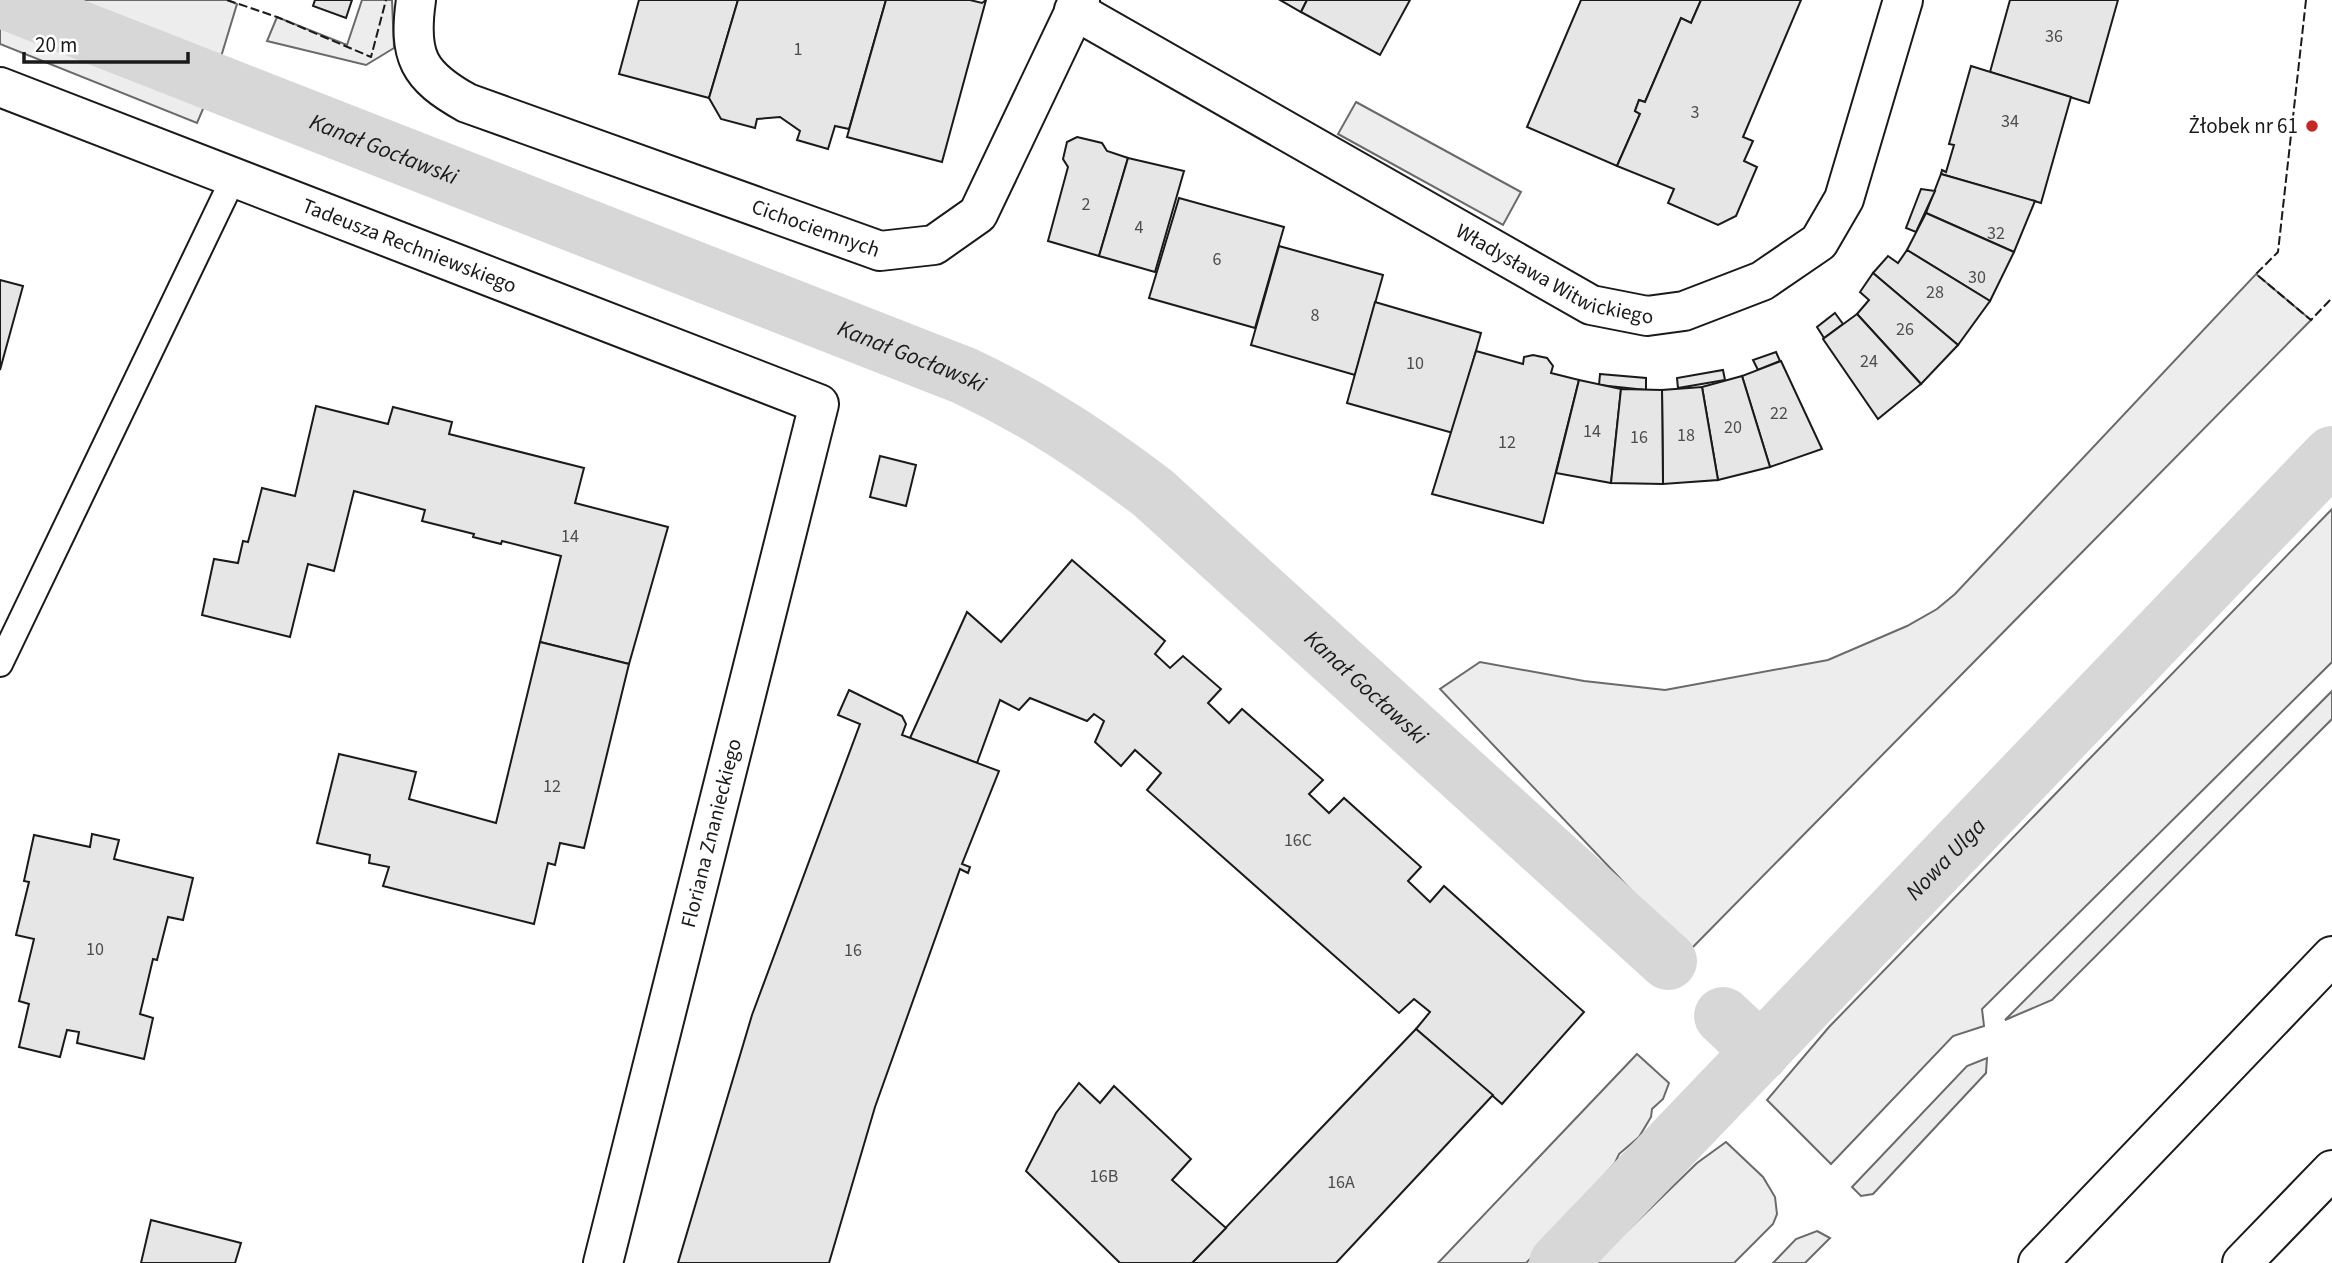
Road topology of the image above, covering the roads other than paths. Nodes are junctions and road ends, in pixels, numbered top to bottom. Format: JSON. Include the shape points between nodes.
{"nodes":[{"id":1,"x":416,"y":0,"type":"edge"},
{"id":2,"x":1903,"y":0,"type":"edge"},
{"id":3,"x":1077,"y":5,"type":"edge"},
{"id":4,"x":0,"y":87,"type":"edge"},
{"id":5,"x":233,"y":179,"type":"junction"},
{"id":6,"x":819,"y":404,"type":"joint"},
{"id":7,"x":0,"y":664,"type":"edge"},
{"id":8,"x":2332,"y":957,"type":"edge"},
{"id":9,"x":2332,"y":1170,"type":"edge"},
{"id":10,"x":603,"y":1263,"type":"edge"},
{"id":11,"x":2038,"y":1263,"type":"edge"},
{"id":12,"x":2242,"y":1263,"type":"edge"}],
"edges":[{"from":1,"to":3,"type":"street","name":"Cichociemnych","via":[[413,25],[419,63],[437,86],[467,103],[880,251],[934,245],[978,214]]},
{"from":2,"to":3,"type":"street","name":"Władysława Witwickiego","via":[[1844,199],[1819,242],[1762,281],[1685,311],[1647,316],[1591,305]]},
{"from":4,"to":5,"type":"street","name":"Tadeusza Rechniewskiego"},
{"from":5,"to":6,"type":"street","name":"Tadeusza Rechniewskiego"},
{"from":5,"to":7,"type":"lane"},
{"from":6,"to":10,"type":"street","name":"Floriana Znanieckiego"},
{"from":8,"to":11,"type":"street"},
{"from":9,"to":12,"type":"street"}]}
